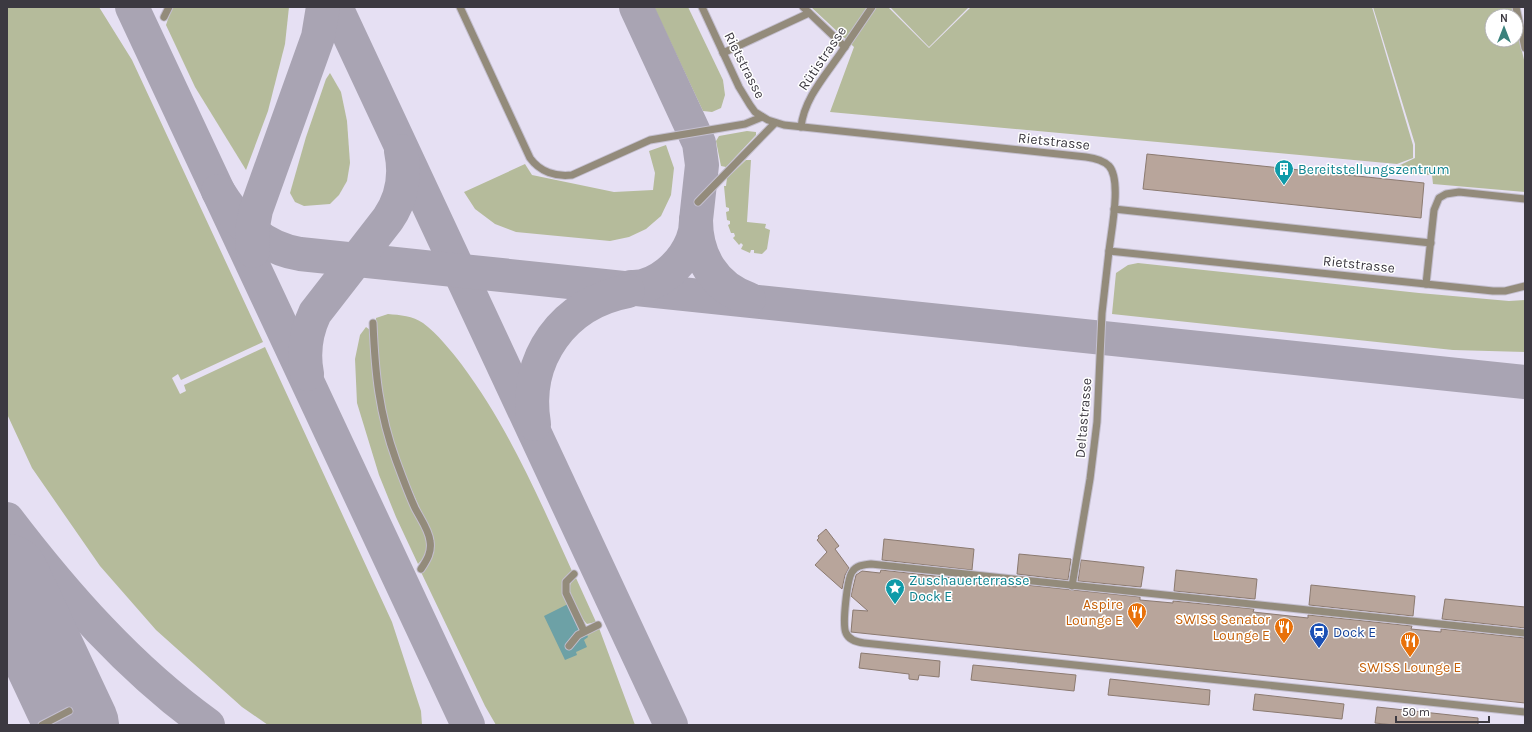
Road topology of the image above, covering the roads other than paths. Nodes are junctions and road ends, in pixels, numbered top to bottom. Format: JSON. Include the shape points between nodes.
{"nodes":[{"id":1,"x":169,"y":7,"type":"edge"},
{"id":2,"x":460,"y":7,"type":"edge"},
{"id":3,"x":803,"y":7,"type":"edge"},
{"id":4,"x":872,"y":7,"type":"edge"},
{"id":5,"x":1516,"y":7,"type":"edge"},
{"id":6,"x":705,"y":8,"type":"edge"},
{"id":7,"x":809,"y":13,"type":"junction"},
{"id":8,"x":164,"y":17,"type":"dead end"},
{"id":9,"x":845,"y":47,"type":"junction"},
{"id":10,"x":1525,"y":48,"type":"edge"},
{"id":11,"x":723,"y":53,"type":"junction"},
{"id":12,"x":762,"y":116,"type":"junction"},
{"id":13,"x":775,"y":123,"type":"junction"},
{"id":14,"x":801,"y":127,"type":"junction"},
{"id":15,"x":1525,"y":199,"type":"edge"},
{"id":16,"x":698,"y":202,"type":"dead end"},
{"id":17,"x":1114,"y":209,"type":"junction"},
{"id":18,"x":1431,"y":243,"type":"junction"},
{"id":19,"x":1109,"y":251,"type":"junction"},
{"id":20,"x":1426,"y":284,"type":"junction"},
{"id":21,"x":1525,"y":286,"type":"edge"},
{"id":22,"x":373,"y":323,"type":"dead end"},
{"id":23,"x":421,"y":568,"type":"dead end"},
{"id":24,"x":574,"y":574,"type":"dead end"},
{"id":25,"x":1072,"y":586,"type":"junction"},
{"id":26,"x":598,"y":625,"type":"dead end"},
{"id":27,"x":584,"y":631,"type":"junction"},
{"id":28,"x":1525,"y":633,"type":"edge"},
{"id":29,"x":569,"y":646,"type":"dead end"},
{"id":30,"x":68,"y":711,"type":"dead end"},
{"id":31,"x":1525,"y":712,"type":"edge"},
{"id":32,"x":42,"y":725,"type":"edge"}],
"edges":[{"from":1,"to":8,"type":"lane"},
{"from":2,"to":12,"type":"lane","via":[[530,158],[544,171],[572,175],[650,140],[745,124]]},
{"from":3,"to":7,"type":"lane"},
{"from":4,"to":9,"type":"lane","name":"Rütistrasse"},
{"from":5,"to":10,"type":"lane"},
{"from":6,"to":11,"type":"lane","name":"Rietstrasse"},
{"from":7,"to":9,"type":"lane"},
{"from":7,"to":11,"type":"lane"},
{"from":9,"to":14,"type":"lane","name":"Rütistrasse","via":[[805,107]]},
{"from":11,"to":12,"type":"lane","name":"Rietstrasse","via":[[744,96]]},
{"from":12,"to":13,"type":"lane","name":"Rietstrasse"},
{"from":13,"to":14,"type":"lane","name":"Rietstrasse"},
{"from":13,"to":16,"type":"lane"},
{"from":14,"to":17,"type":"lane","name":"Rietstrasse","via":[[1095,159],[1103,162],[1113,172],[1116,189]]},
{"from":15,"to":18,"type":"lane","via":[[1459,192],[1446,194],[1439,198],[1434,210]]},
{"from":17,"to":18,"type":"lane"},
{"from":17,"to":19,"type":"lane","name":"Rietstrasse"},
{"from":18,"to":20,"type":"lane"},
{"from":19,"to":20,"type":"lane","name":"Rietstrasse"},
{"from":19,"to":25,"type":"lane","name":"Deltastrasse","via":[[1102,313],[1097,422]]},
{"from":20,"to":21,"type":"lane","name":"Rietstrasse","via":[[1494,291]]},
{"from":22,"to":23,"type":"lane","via":[[375,364],[385,426],[413,503],[430,538],[430,554]]},
{"from":24,"to":27,"type":"lane","via":[[566,582],[566,593]]},
{"from":25,"to":28,"type":"lane"},
{"from":25,"to":31,"type":"lane","via":[[871,564],[860,565],[848,581],[844,628],[853,641],[864,643]]},
{"from":26,"to":27,"type":"lane"},
{"from":27,"to":29,"type":"lane"},
{"from":30,"to":32,"type":"lane"}]}
